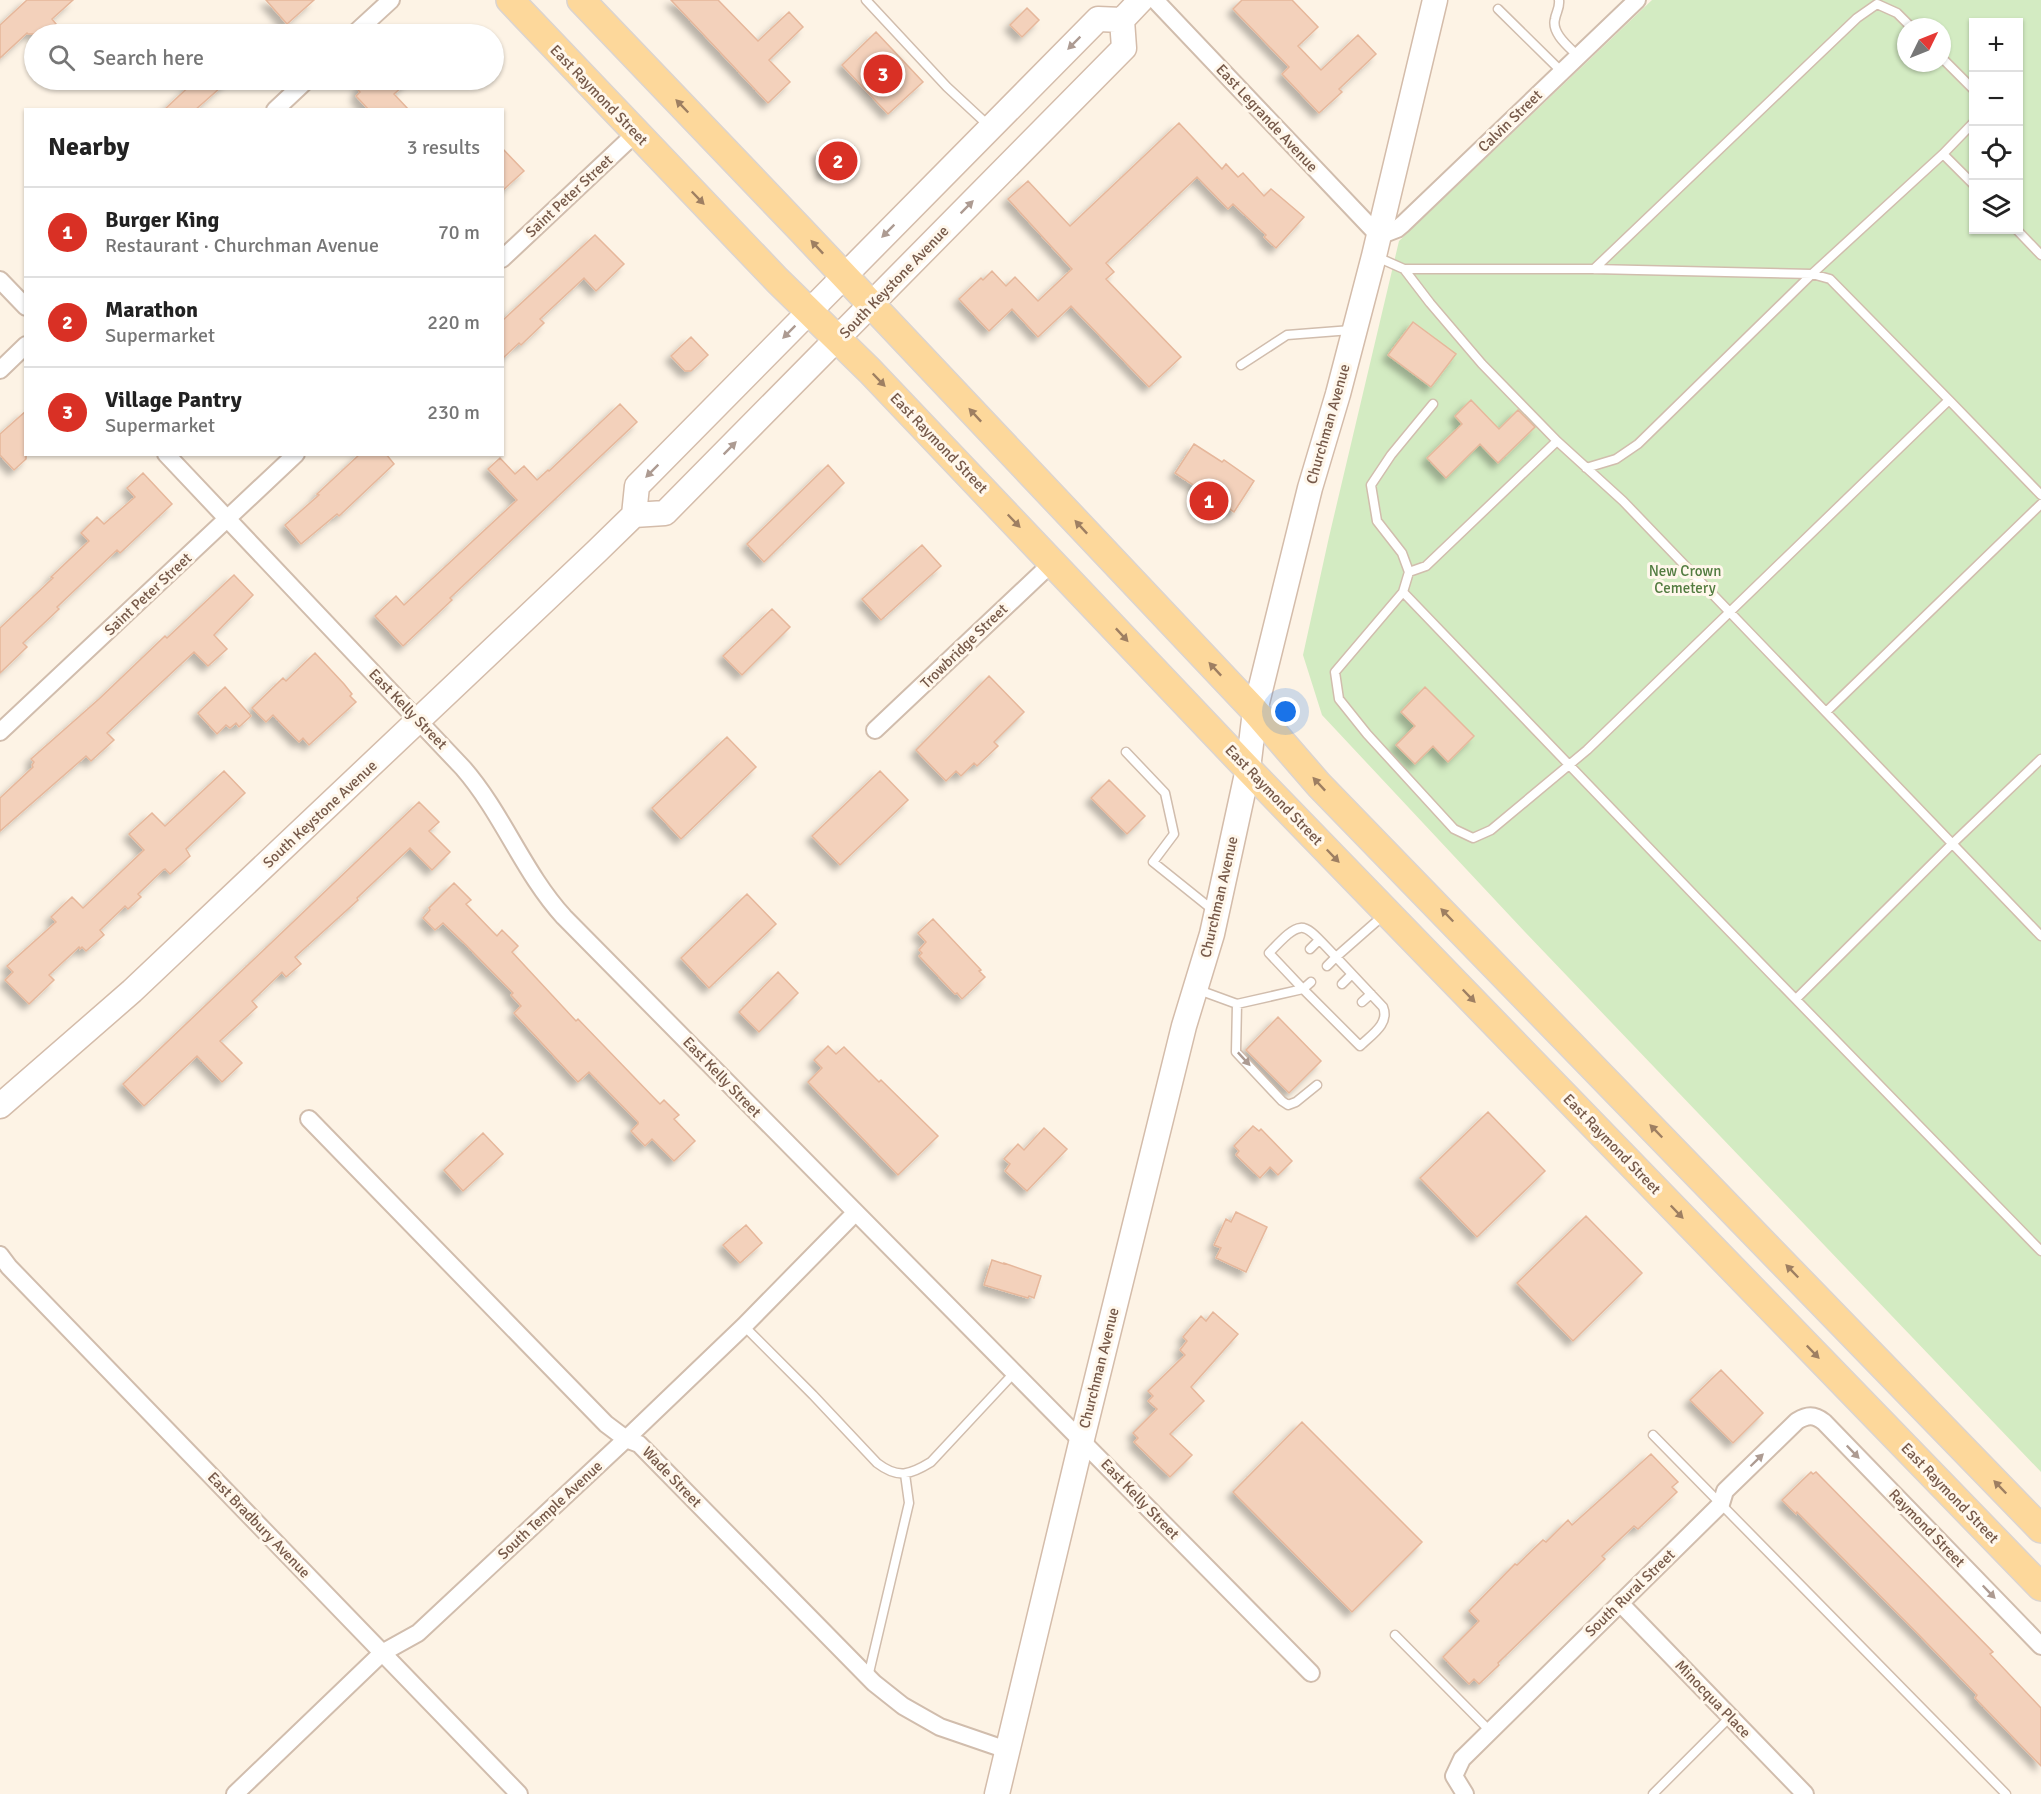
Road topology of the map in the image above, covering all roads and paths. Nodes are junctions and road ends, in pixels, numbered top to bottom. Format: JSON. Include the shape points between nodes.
{"nodes":[{"id":1,"x":391,"y":0,"type":"edge"},
{"id":2,"x":510,"y":0,"type":"edge"},
{"id":3,"x":581,"y":0,"type":"edge"},
{"id":4,"x":866,"y":0,"type":"edge"},
{"id":5,"x":1141,"y":0,"type":"edge"},
{"id":6,"x":1155,"y":0,"type":"edge"},
{"id":7,"x":1435,"y":0,"type":"edge"},
{"id":8,"x":1560,"y":0,"type":"edge"},
{"id":9,"x":1637,"y":0,"type":"edge"},
{"id":10,"x":1498,"y":9,"type":"dead end"},
{"id":11,"x":1902,"y":18,"type":"edge"},
{"id":12,"x":1122,"y":20,"type":"junction"},
{"id":13,"x":365,"y":24,"type":"edge"},
{"id":14,"x":1578,"y":56,"type":"junction"},
{"id":15,"x":1951,"y":67,"type":"edge"},
{"id":16,"x":1562,"y":72,"type":"junction"},
{"id":17,"x":1969,"y":85,"type":"edge"},
{"id":18,"x":296,"y":90,"type":"edge"},
{"id":19,"x":277,"y":108,"type":"edge"},
{"id":20,"x":1970,"y":126,"type":"edge"},
{"id":21,"x":991,"y":127,"type":"junction"},
{"id":22,"x":636,"y":133,"type":"junction"},
{"id":23,"x":1943,"y":154,"type":"junction"},
{"id":24,"x":1969,"y":180,"type":"edge"},
{"id":25,"x":2020,"y":234,"type":"edge"},
{"id":26,"x":1376,"y":246,"type":"junction"},
{"id":27,"x":2041,"y":255,"type":"edge"},
{"id":28,"x":504,"y":257,"type":"edge"},
{"id":29,"x":1404,"y":269,"type":"junction"},
{"id":30,"x":1594,"y":269,"type":"junction"},
{"id":31,"x":1812,"y":274,"type":"junction"},
{"id":32,"x":844,"y":275,"type":"junction"},
{"id":33,"x":0,"y":279,"type":"edge"},
{"id":34,"x":24,"y":305,"type":"edge"},
{"id":35,"x":872,"y":305,"type":"junction"},
{"id":36,"x":809,"y":312,"type":"junction"},
{"id":37,"x":1355,"y":330,"type":"junction"},
{"id":38,"x":838,"y":339,"type":"junction"},
{"id":39,"x":24,"y":347,"type":"edge"},
{"id":40,"x":1241,"y":365,"type":"dead end"},
{"id":41,"x":0,"y":370,"type":"edge"},
{"id":42,"x":1949,"y":400,"type":"junction"},
{"id":43,"x":1433,"y":404,"type":"dead end"},
{"id":44,"x":1557,"y":441,"type":"junction"},
{"id":45,"x":168,"y":456,"type":"edge"},
{"id":46,"x":294,"y":456,"type":"edge"},
{"id":47,"x":1586,"y":468,"type":"junction"},
{"id":48,"x":2041,"y":495,"type":"edge"},
{"id":49,"x":2041,"y":504,"type":"edge"},
{"id":50,"x":634,"y":515,"type":"junction"},
{"id":51,"x":227,"y":519,"type":"junction"},
{"id":52,"x":1053,"y":562,"type":"junction"},
{"id":53,"x":1409,"y":572,"type":"junction"},
{"id":54,"x":1403,"y":592,"type":"junction"},
{"id":55,"x":1731,"y":612,"type":"junction"},
{"id":56,"x":1255,"y":711,"type":"junction"},
{"id":57,"x":1827,"y":712,"type":"junction"},
{"id":58,"x":418,"y":721,"type":"junction"},
{"id":59,"x":875,"y":730,"type":"dead end"},
{"id":60,"x":0,"y":732,"type":"edge"},
{"id":61,"x":1126,"y":752,"type":"dead end"},
{"id":62,"x":2041,"y":759,"type":"edge"},
{"id":63,"x":1568,"y":764,"type":"junction"},
{"id":64,"x":1248,"y":769,"type":"junction"},
{"id":65,"x":1953,"y":843,"type":"junction"},
{"id":66,"x":1387,"y":912,"type":"junction"},
{"id":67,"x":1217,"y":913,"type":"junction"},
{"id":68,"x":2041,"y":936,"type":"edge"},
{"id":69,"x":1319,"y":939,"type":"junction"},
{"id":70,"x":1310,"y":949,"type":"dead end"},
{"id":71,"x":1336,"y":957,"type":"junction"},
{"id":72,"x":1327,"y":966,"type":"dead end"},
{"id":73,"x":1352,"y":974,"type":"junction"},
{"id":74,"x":1311,"y":982,"type":"dead end"},
{"id":75,"x":1342,"y":984,"type":"dead end"},
{"id":76,"x":1195,"y":989,"type":"junction"},
{"id":77,"x":1304,"y":989,"type":"junction"},
{"id":78,"x":1371,"y":994,"type":"junction"},
{"id":79,"x":1796,"y":999,"type":"junction"},
{"id":80,"x":1362,"y":1002,"type":"dead end"},
{"id":81,"x":1237,"y":1004,"type":"junction"},
{"id":82,"x":1317,"y":1085,"type":"dead end"},
{"id":83,"x":0,"y":1106,"type":"edge"},
{"id":84,"x":309,"y":1119,"type":"dead end"},
{"id":85,"x":855,"y":1213,"type":"junction"},
{"id":86,"x":2041,"y":1251,"type":"edge"},
{"id":87,"x":0,"y":1255,"type":"edge"},
{"id":88,"x":744,"y":1326,"type":"junction"},
{"id":89,"x":1014,"y":1373,"type":"junction"},
{"id":90,"x":1809,"y":1415,"type":"joint"},
{"id":91,"x":1653,"y":1435,"type":"dead end"},
{"id":92,"x":626,"y":1439,"type":"junction"},
{"id":93,"x":1082,"y":1439,"type":"junction"},
{"id":94,"x":905,"y":1474,"type":"junction"},
{"id":95,"x":1721,"y":1504,"type":"junction"},
{"id":96,"x":2041,"y":1529,"type":"edge"},
{"id":97,"x":2041,"y":1587,"type":"edge"},
{"id":98,"x":1620,"y":1603,"type":"junction"},
{"id":99,"x":1395,"y":1635,"type":"dead end"},
{"id":100,"x":2041,"y":1646,"type":"edge"},
{"id":101,"x":382,"y":1653,"type":"junction"},
{"id":102,"x":1311,"y":1673,"type":"dead end"},
{"id":103,"x":868,"y":1678,"type":"junction"},
{"id":104,"x":1730,"y":1717,"type":"junction"},
{"id":105,"x":1490,"y":1731,"type":"junction"},
{"id":106,"x":1007,"y":1750,"type":"junction"},
{"id":107,"x":235,"y":1794,"type":"edge"},
{"id":108,"x":519,"y":1794,"type":"edge"},
{"id":109,"x":997,"y":1794,"type":"edge"},
{"id":110,"x":1465,"y":1794,"type":"edge"},
{"id":111,"x":1653,"y":1794,"type":"edge"},
{"id":112,"x":1805,"y":1794,"type":"edge"},
{"id":113,"x":2006,"y":1794,"type":"edge"}],
"edges":[{"from":1,"to":13,"type":"street"},
{"from":2,"to":22,"type":"main road","name":"East Raymond Street"},
{"from":32,"to":3,"type":"main road","one_way":true},
{"from":4,"to":21,"type":"lane","via":[[947,87]]},
{"from":5,"to":12,"type":"main road"},
{"from":6,"to":26,"type":"street","name":"East Legrande Avenue"},
{"from":7,"to":26,"type":"main road","name":"Churchman Avenue"},
{"from":8,"to":14,"type":"lane","via":[[1555,28]]},
{"from":9,"to":14,"type":"street","name":"Calvin Street"},
{"from":10,"to":16,"type":"lane"},
{"from":11,"to":30,"type":"lane","via":[[1876,4],[1857,18]]},
{"from":12,"to":21,"type":"main road","one_way":true,"via":[[1098,19]]},
{"from":35,"to":12,"type":"main road","name":"South Keystone Avenue","one_way":true,"via":[[1124,48]]},
{"from":14,"to":16,"type":"street","name":"Calvin Street"},
{"from":15,"to":17,"type":"lane"},
{"from":16,"to":26,"type":"street","name":"Calvin Street"},
{"from":18,"to":19,"type":"street"},
{"from":20,"to":23,"type":"lane"},
{"from":21,"to":32,"type":"main road","one_way":true},
{"from":22,"to":28,"type":"street","name":"Saint Peter Street"},
{"from":22,"to":36,"type":"main road","name":"East Raymond Street","one_way":true},
{"from":23,"to":24,"type":"lane"},
{"from":23,"to":31,"type":"lane"},
{"from":25,"to":27,"type":"lane"},
{"from":26,"to":29,"type":"lane"},
{"from":26,"to":37,"type":"main road","name":"Churchman Avenue"},
{"from":29,"to":30,"type":"lane"},
{"from":29,"to":44,"type":"lane","via":[[1482,364]]},
{"from":30,"to":31,"type":"lane"},
{"from":31,"to":42,"type":"lane","via":[[1830,279]]},
{"from":31,"to":47,"type":"lane","via":[[1638,444],[1616,459]]},
{"from":32,"to":35,"type":"main road"},
{"from":32,"to":36,"type":"main road"},
{"from":33,"to":34,"type":"street"},
{"from":35,"to":38,"type":"main road","name":"South Keystone Avenue"},
{"from":56,"to":35,"type":"main road","one_way":true},
{"from":36,"to":38,"type":"main road","name":"East Raymond Street"},
{"from":36,"to":50,"type":"main road","one_way":true,"via":[[637,486]]},
{"from":37,"to":40,"type":"lane","via":[[1287,335]]},
{"from":37,"to":56,"type":"main road","name":"Churchman Avenue","via":[[1310,488]]},
{"from":50,"to":38,"type":"main road","name":"South Keystone Avenue","one_way":true,"via":[[665,513]]},
{"from":38,"to":52,"type":"main road","name":"East Raymond Street","one_way":true},
{"from":39,"to":41,"type":"street"},
{"from":42,"to":48,"type":"lane"},
{"from":42,"to":55,"type":"lane"},
{"from":43,"to":53,"type":"lane","via":[[1371,485],[1377,521],[1402,553]]},
{"from":44,"to":47,"type":"lane"},
{"from":44,"to":53,"type":"lane","via":[[1426,566]]},
{"from":45,"to":51,"type":"street","name":"East Kelly Street"},
{"from":46,"to":51,"type":"street","name":"Saint Peter Street"},
{"from":47,"to":55,"type":"lane"},
{"from":49,"to":57,"type":"lane"},
{"from":50,"to":58,"type":"main road","name":"South Keystone Avenue"},
{"from":51,"to":58,"type":"street","name":"East Kelly Street"},
{"from":51,"to":60,"type":"street","name":"Saint Peter Street"},
{"from":52,"to":59,"type":"street","name":"Trowbridge Street"},
{"from":52,"to":64,"type":"main road","name":"East Raymond Street","one_way":true},
{"from":53,"to":54,"type":"lane"},
{"from":54,"to":63,"type":"lane"},
{"from":54,"to":63,"type":"lane","via":[[1335,672],[1339,699],[1455,829],[1473,838],[1491,830]]},
{"from":55,"to":57,"type":"lane"},
{"from":55,"to":63,"type":"lane"},
{"from":56,"to":64,"type":"main road","name":"Churchman Avenue"},
{"from":96,"to":56,"type":"main road","one_way":true,"via":[[1319,785]]},
{"from":57,"to":65,"type":"lane"},
{"from":58,"to":83,"type":"main road","name":"South Keystone Avenue","via":[[132,991]]},
{"from":58,"to":85,"type":"street","name":"East Kelly Street","via":[[484,794],[551,903]]},
{"from":61,"to":67,"type":"lane","via":[[1165,793],[1174,834],[1153,862]]},
{"from":62,"to":65,"type":"lane"},
{"from":63,"to":79,"type":"lane"},
{"from":64,"to":66,"type":"main road","name":"East Raymond Street","one_way":true},
{"from":64,"to":67,"type":"main road","name":"Churchman Avenue"},
{"from":65,"to":68,"type":"lane"},
{"from":65,"to":79,"type":"lane"},
{"from":66,"to":71,"type":"lane"},
{"from":66,"to":97,"type":"main road","name":"East Raymond Street","one_way":true},
{"from":67,"to":76,"type":"main road","name":"Churchman Avenue"},
{"from":69,"to":70,"type":"lane"},
{"from":69,"to":71,"type":"lane"},
{"from":69,"to":77,"type":"lane","via":[[1310,930],[1292,929],[1269,953],[1290,968]]},
{"from":71,"to":72,"type":"lane"},
{"from":71,"to":73,"type":"lane"},
{"from":73,"to":75,"type":"lane"},
{"from":73,"to":78,"type":"lane"},
{"from":74,"to":77,"type":"lane"},
{"from":76,"to":81,"type":"lane"},
{"from":76,"to":93,"type":"main road","name":"Churchman Avenue"},
{"from":77,"to":78,"type":"lane","via":[[1342,1022],[1358,1051],[1386,1015]]},
{"from":77,"to":81,"type":"lane"},
{"from":78,"to":80,"type":"lane"},
{"from":79,"to":86,"type":"lane"},
{"from":81,"to":82,"type":"lane","one_way":true,"via":[[1236,1052],[1282,1101],[1288,1105],[1296,1102]]},
{"from":84,"to":92,"type":"street","name":"Wade Street","via":[[589,1407]]},
{"from":85,"to":88,"type":"street","name":"South Temple Avenue"},
{"from":85,"to":89,"type":"street","name":"East Kelly Street"},
{"from":87,"to":101,"type":"street","name":"East Bradbury Avenue"},
{"from":88,"to":92,"type":"street","name":"South Temple Avenue"},
{"from":88,"to":94,"type":"lane","via":[[877,1463],[887,1471]]},
{"from":89,"to":93,"type":"street","name":"East Kelly Street"},
{"from":89,"to":94,"type":"lane","via":[[931,1462]]},
{"from":95,"to":90,"type":"street","name":"South Rural Street","one_way":true,"via":[[1725,1491],[1797,1421]]},
{"from":90,"to":100,"type":"street","name":"Raymond Street","one_way":true,"via":[[1824,1422]]},
{"from":91,"to":95,"type":"lane"},
{"from":92,"to":101,"type":"street","name":"South Temple Avenue","via":[[422,1629]]},
{"from":92,"to":103,"type":"street","name":"Wade Street","via":[[639,1444]]},
{"from":93,"to":102,"type":"street","name":"East Kelly Street"},
{"from":93,"to":106,"type":"main road","name":"Churchman Avenue"},
{"from":94,"to":103,"type":"lane","via":[[909,1503]]},
{"from":95,"to":98,"type":"street","name":"South Rural Street"},
{"from":95,"to":113,"type":"lane"},
{"from":98,"to":104,"type":"street","name":"Minocqua Place"},
{"from":98,"to":105,"type":"street","name":"South Rural Street"},
{"from":99,"to":105,"type":"lane"},
{"from":101,"to":107,"type":"street","name":"South Temple Avenue"},
{"from":101,"to":108,"type":"street","name":"East Bradbury Avenue"},
{"from":103,"to":106,"type":"street","name":"Wade Street","via":[[903,1706],[940,1726]]},
{"from":104,"to":111,"type":"lane"},
{"from":104,"to":112,"type":"street","name":"Minocqua Place"},
{"from":105,"to":110,"type":"street","name":"South Rural Street","via":[[1462,1759],[1454,1776]]},
{"from":106,"to":109,"type":"main road","name":"Churchman Avenue"}]}
